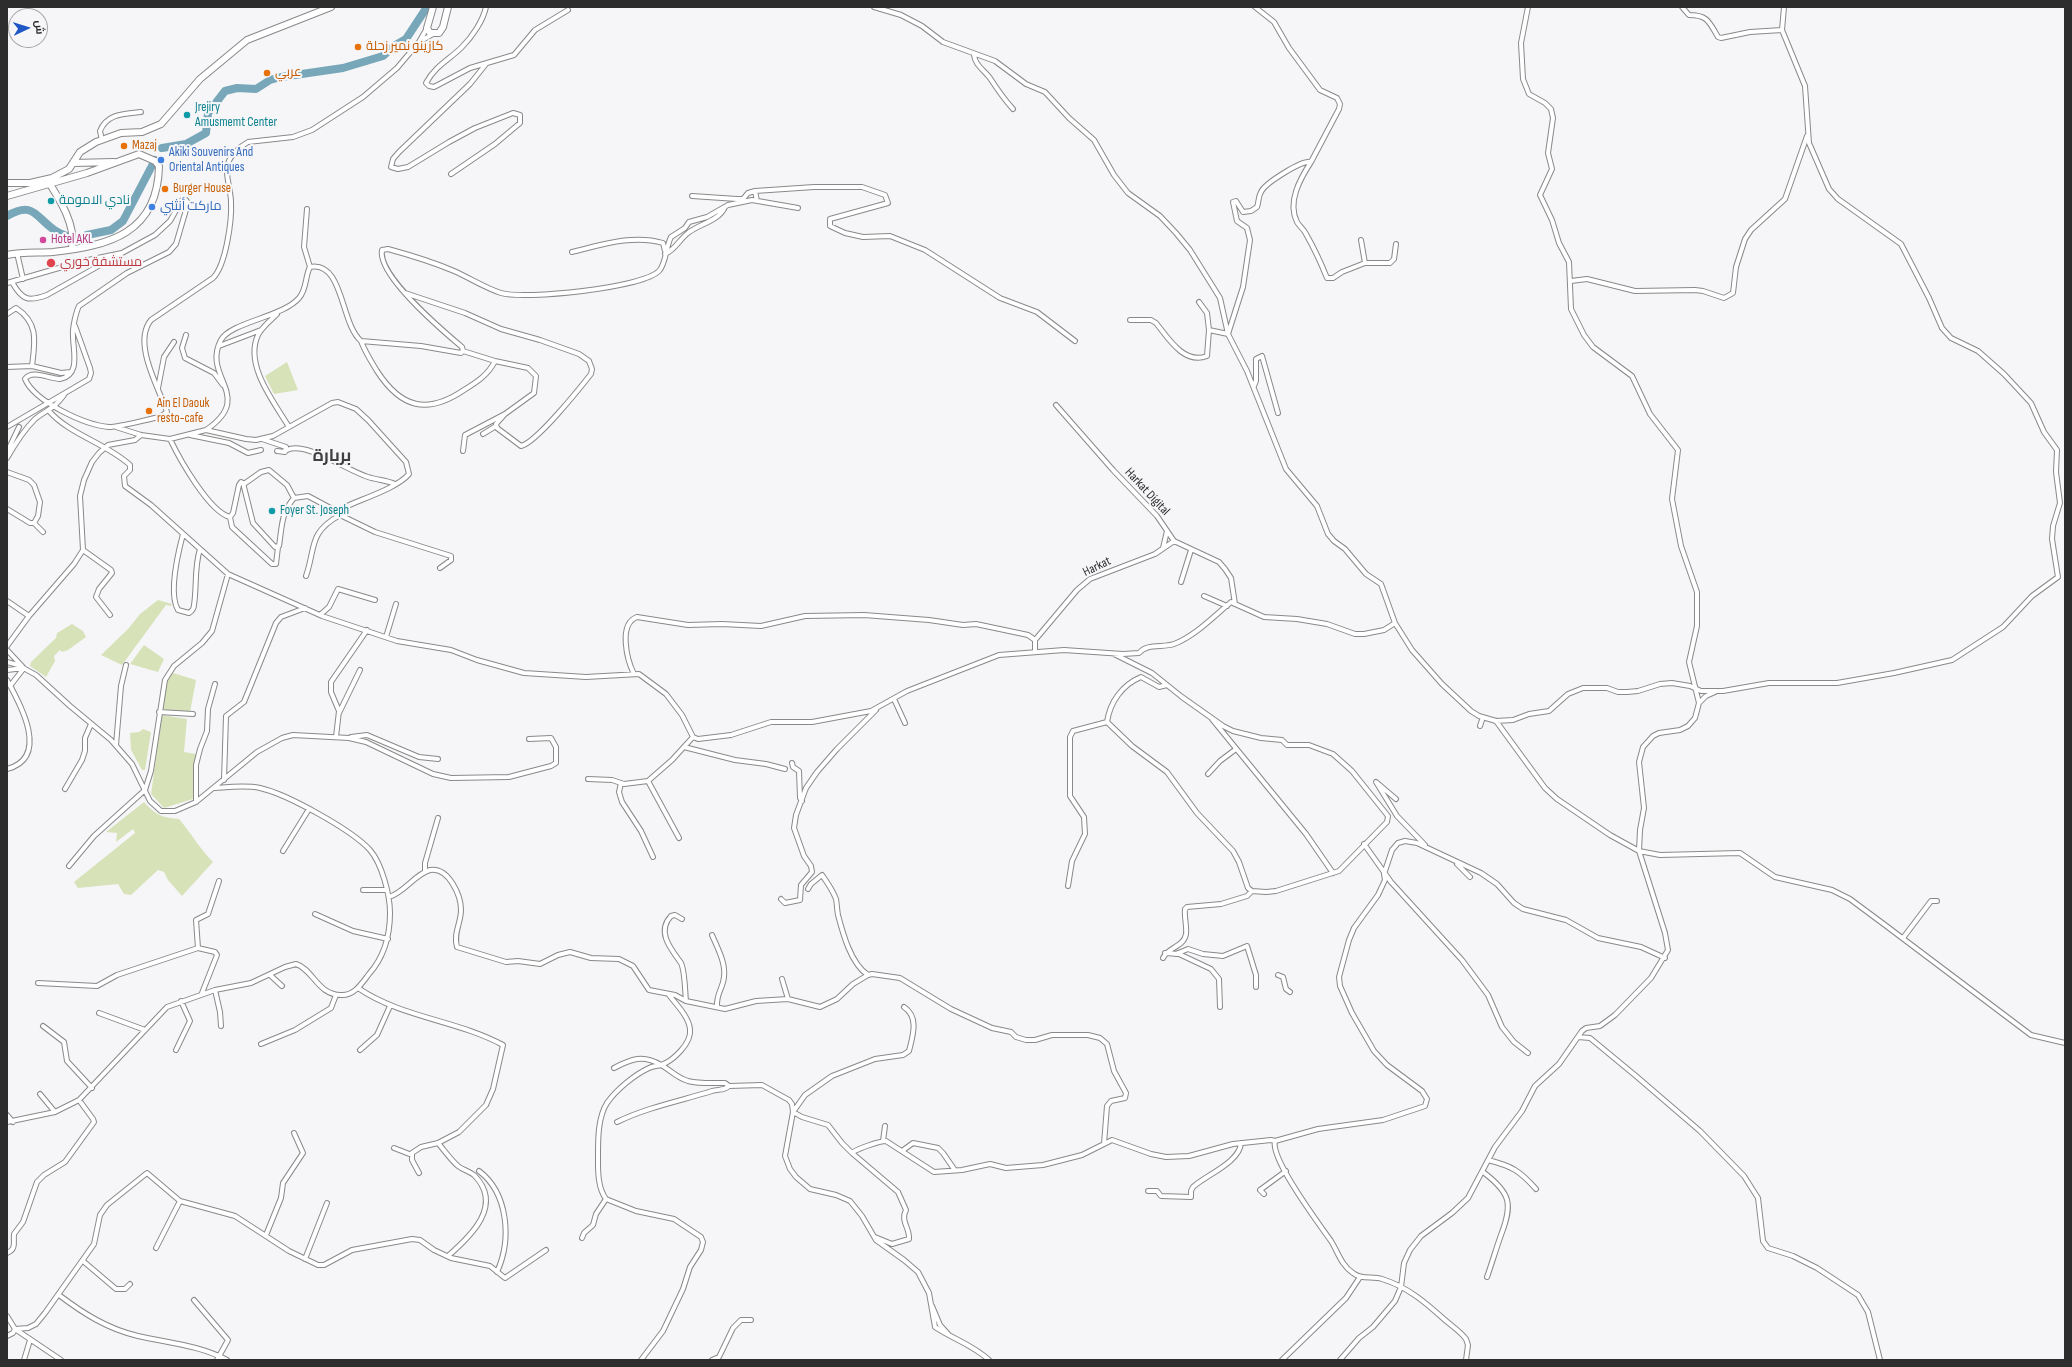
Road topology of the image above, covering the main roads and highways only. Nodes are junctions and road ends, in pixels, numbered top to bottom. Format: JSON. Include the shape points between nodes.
{"nodes":[{"id":1,"x":331,"y":7,"type":"edge"},
{"id":2,"x":433,"y":7,"type":"edge"},
{"id":3,"x":448,"y":7,"type":"edge"},
{"id":4,"x":118,"y":162,"type":"junction"},
{"id":5,"x":73,"y":163,"type":"junction"},
{"id":6,"x":48,"y":182,"type":"junction"},
{"id":7,"x":7,"y":183,"type":"edge"},
{"id":8,"x":7,"y":196,"type":"edge"},
{"id":9,"x":72,"y":248,"type":"junction"},
{"id":10,"x":7,"y":255,"type":"edge"}],
"edges":[{"from":1,"to":5,"type":"main road","via":[[247,40],[200,79],[161,124],[142,132],[121,133],[88,146],[80,152]]},
{"from":2,"to":3,"type":"main road","via":[[427,28],[429,32],[437,34],[441,31]]},
{"from":4,"to":5,"type":"main road"},
{"from":4,"to":6,"type":"main road"},
{"from":4,"to":9,"type":"main road","via":[[139,154],[155,161],[159,166],[159,179],[149,211],[132,229],[114,240]]},
{"from":5,"to":6,"type":"main road","via":[[69,169]]},
{"from":6,"to":7,"type":"main road"},
{"from":6,"to":8,"type":"main road"},
{"from":6,"to":9,"type":"main road","via":[[65,211],[74,240]]},
{"from":9,"to":10,"type":"main road","via":[[54,252]]}]}
